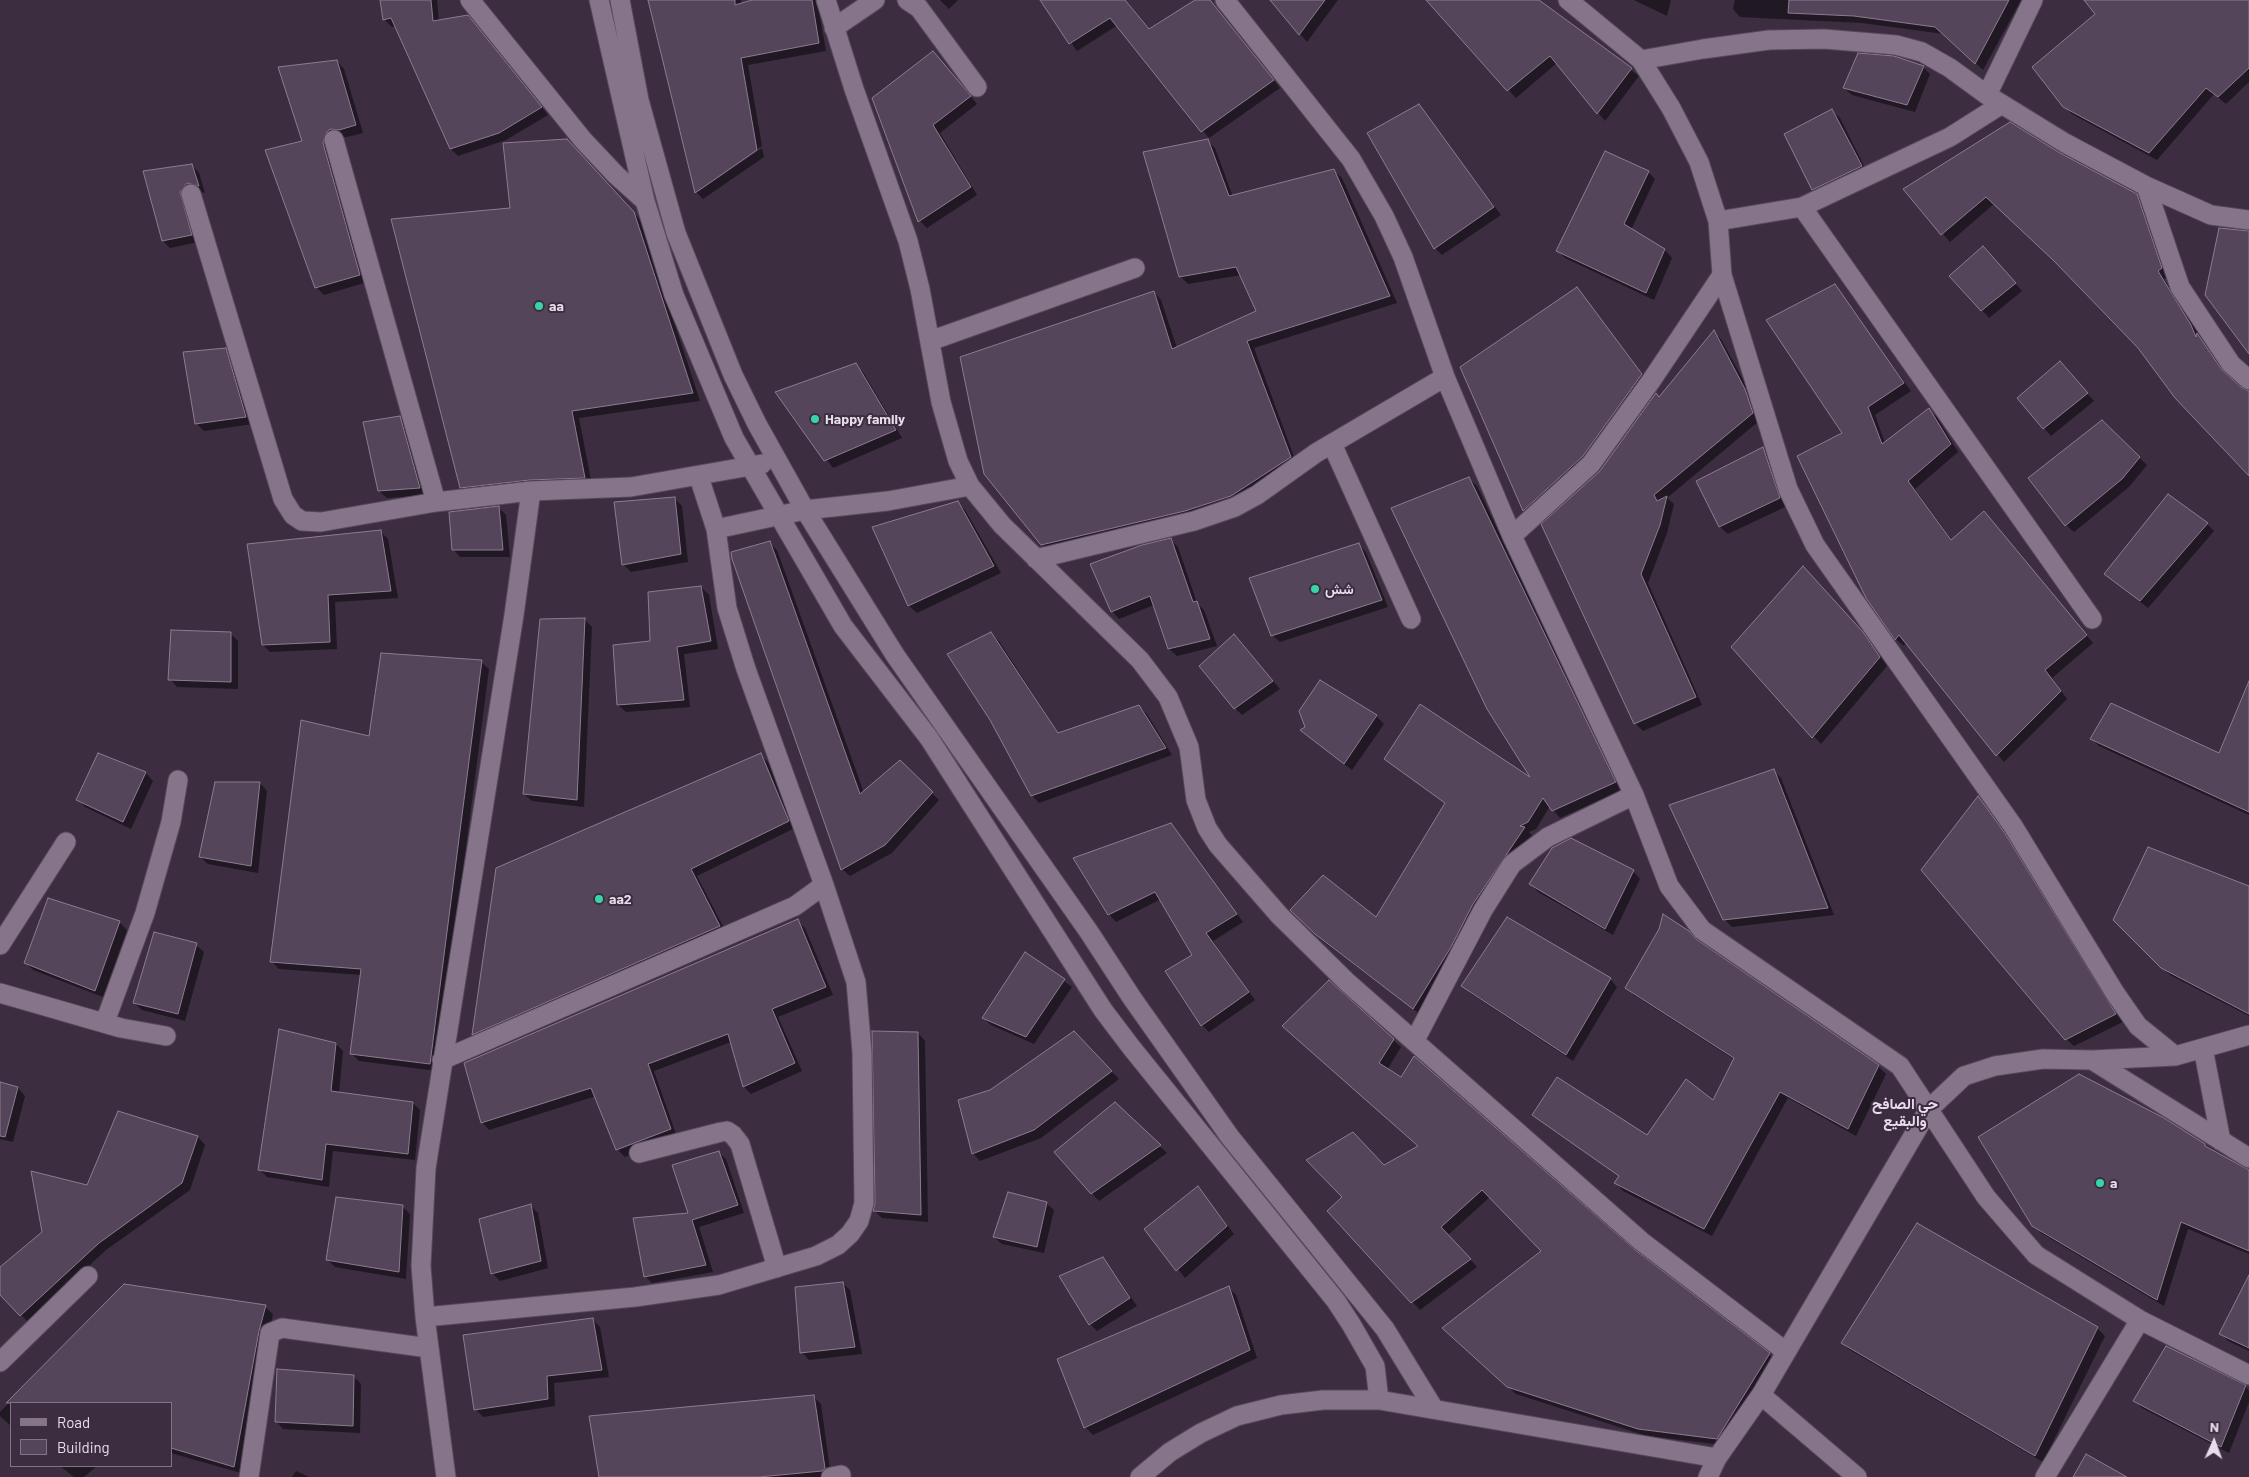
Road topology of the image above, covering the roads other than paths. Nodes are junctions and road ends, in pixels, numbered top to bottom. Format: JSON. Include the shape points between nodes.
{"nodes":[{"id":1,"x":470,"y":0,"type":"edge"},
{"id":2,"x":599,"y":0,"type":"edge"},
{"id":3,"x":620,"y":0,"type":"edge"},
{"id":4,"x":826,"y":0,"type":"edge"},
{"id":5,"x":875,"y":0,"type":"edge"},
{"id":6,"x":907,"y":0,"type":"edge"},
{"id":7,"x":1225,"y":0,"type":"edge"},
{"id":8,"x":1568,"y":0,"type":"edge"},
{"id":9,"x":2034,"y":0,"type":"edge"},
{"id":10,"x":834,"y":28,"type":"junction"},
{"id":11,"x":1641,"y":60,"type":"junction"},
{"id":12,"x":977,"y":87,"type":"dead end"},
{"id":13,"x":1995,"y":99,"type":"junction"},
{"id":14,"x":334,"y":140,"type":"dead end"},
{"id":15,"x":2146,"y":186,"type":"junction"},
{"id":16,"x":191,"y":194,"type":"dead end"},
{"id":17,"x":645,"y":202,"type":"junction"},
{"id":18,"x":1802,"y":207,"type":"junction"},
{"id":19,"x":2249,"y":220,"type":"edge"},
{"id":20,"x":1718,"y":221,"type":"junction"},
{"id":21,"x":1135,"y":268,"type":"dead end"},
{"id":22,"x":1722,"y":275,"type":"junction"},
{"id":23,"x":708,"y":312,"type":"junction"},
{"id":24,"x":684,"y":320,"type":"junction"},
{"id":25,"x":930,"y":341,"type":"junction"},
{"id":26,"x":1446,"y":377,"type":"junction"},
{"id":27,"x":2249,"y":380,"type":"edge"},
{"id":28,"x":1332,"y":444,"type":"junction"},
{"id":29,"x":777,"y":461,"type":"junction"},
{"id":30,"x":751,"y":467,"type":"junction"},
{"id":31,"x":699,"y":477,"type":"junction"},
{"id":32,"x":970,"y":486,"type":"junction"},
{"id":33,"x":531,"y":491,"type":"junction"},
{"id":34,"x":436,"y":502,"type":"junction"},
{"id":35,"x":806,"y":510,"type":"junction"},
{"id":36,"x":778,"y":516,"type":"junction"},
{"id":37,"x":716,"y":529,"type":"junction"},
{"id":38,"x":1512,"y":536,"type":"junction"},
{"id":39,"x":1036,"y":559,"type":"junction"},
{"id":40,"x":1411,"y":620,"type":"dead end"},
{"id":41,"x":2092,"y":620,"type":"dead end"},
{"id":42,"x":178,"y":780,"type":"dead end"},
{"id":43,"x":1634,"y":795,"type":"junction"},
{"id":44,"x":66,"y":842,"type":"dead end"},
{"id":45,"x":824,"y":886,"type":"junction"},
{"id":46,"x":0,"y":945,"type":"edge"},
{"id":47,"x":0,"y":993,"type":"edge"},
{"id":48,"x":105,"y":1022,"type":"junction"},
{"id":49,"x":2249,"y":1035,"type":"edge"},
{"id":50,"x":166,"y":1036,"type":"dead end"},
{"id":51,"x":1415,"y":1040,"type":"junction"},
{"id":52,"x":2202,"y":1048,"type":"junction"},
{"id":53,"x":2175,"y":1056,"type":"junction"},
{"id":54,"x":442,"y":1060,"type":"junction"},
{"id":55,"x":2092,"y":1060,"type":"junction"},
{"id":56,"x":1929,"y":1109,"type":"junction"},
{"id":57,"x":2221,"y":1141,"type":"junction"},
{"id":58,"x":640,"y":1153,"type":"dead end"},
{"id":59,"x":2249,"y":1158,"type":"edge"},
{"id":60,"x":777,"y":1268,"type":"junction"},
{"id":61,"x":88,"y":1276,"type":"dead end"},
{"id":62,"x":425,"y":1317,"type":"junction"},
{"id":63,"x":2140,"y":1320,"type":"junction"},
{"id":64,"x":429,"y":1348,"type":"junction"},
{"id":65,"x":1785,"y":1351,"type":"junction"},
{"id":66,"x":0,"y":1362,"type":"edge"},
{"id":67,"x":2249,"y":1375,"type":"edge"},
{"id":68,"x":1761,"y":1395,"type":"junction"},
{"id":69,"x":1379,"y":1400,"type":"junction"},
{"id":70,"x":1434,"y":1409,"type":"junction"},
{"id":71,"x":1717,"y":1458,"type":"junction"},
{"id":72,"x":249,"y":1477,"type":"edge"},
{"id":73,"x":446,"y":1477,"type":"edge"},
{"id":74,"x":1140,"y":1477,"type":"edge"},
{"id":75,"x":1708,"y":1477,"type":"edge"},
{"id":76,"x":1857,"y":1477,"type":"edge"},
{"id":77,"x":2045,"y":1477,"type":"edge"}],
"edges":[{"from":1,"to":17,"type":"street","via":[[583,140]]},
{"from":2,"to":17,"type":"street"},
{"from":3,"to":23,"type":"street","via":[[655,163],[676,233]]},
{"from":4,"to":10,"type":"street"},
{"from":5,"to":10,"type":"street"},
{"from":6,"to":12,"type":"street","via":[[918,8]]},
{"from":7,"to":26,"type":"street","via":[[1351,159],[1380,208],[1402,257]]},
{"from":8,"to":11,"type":"street"},
{"from":9,"to":13,"type":"street"},
{"from":10,"to":25,"type":"street","via":[[902,221]]},
{"from":11,"to":13,"type":"street","via":[[1769,40],[1824,39],[1896,44],[1929,56]]},
{"from":11,"to":20,"type":"street","via":[[1699,162]]},
{"from":13,"to":15,"type":"street","via":[[2065,143]]},
{"from":13,"to":18,"type":"street","via":[[1950,137]]},
{"from":14,"to":34,"type":"street"},
{"from":15,"to":19,"type":"street","via":[[2211,215]]},
{"from":15,"to":27,"type":"street","via":[[2180,287],[2231,364]]},
{"from":16,"to":34,"type":"street","via":[[282,499],[293,515],[302,521],[321,522]]},
{"from":17,"to":24,"type":"street"},
{"from":18,"to":20,"type":"street"},
{"from":18,"to":41,"type":"street"},
{"from":20,"to":22,"type":"street"},
{"from":21,"to":25,"type":"street"},
{"from":22,"to":38,"type":"street","via":[[1591,464]]},
{"from":22,"to":53,"type":"street","via":[[1788,489],[1814,544],[2012,826],[2138,1026]]},
{"from":23,"to":24,"type":"street"},
{"from":23,"to":29,"type":"street","via":[[733,375]]},
{"from":24,"to":30,"type":"street","via":[[734,438]]},
{"from":25,"to":32,"type":"street","via":[[948,433]]},
{"from":26,"to":28,"type":"street"},
{"from":26,"to":38,"type":"street"},
{"from":28,"to":39,"type":"street","via":[[1294,467],[1257,496],[1217,515]]},
{"from":28,"to":40,"type":"street"},
{"from":29,"to":30,"type":"street"},
{"from":29,"to":35,"type":"street"},
{"from":30,"to":31,"type":"street"},
{"from":30,"to":36,"type":"street"},
{"from":31,"to":33,"type":"street","via":[[631,487]]},
{"from":31,"to":37,"type":"street"},
{"from":32,"to":35,"type":"street","via":[[888,501]]},
{"from":32,"to":39,"type":"street"},
{"from":33,"to":34,"type":"street"},
{"from":33,"to":54,"type":"street"},
{"from":35,"to":36,"type":"street"},
{"from":35,"to":70,"type":"street","via":[[895,655],[1132,998],[1230,1137],[1385,1329]]},
{"from":36,"to":37,"type":"street"},
{"from":36,"to":69,"type":"street","via":[[843,626],[929,738],[1104,1010],[1336,1301],[1375,1366]]},
{"from":37,"to":45,"type":"street","via":[[727,608]]},
{"from":38,"to":43,"type":"street"},
{"from":39,"to":51,"type":"street","via":[[1140,660],[1168,696],[1189,747],[1196,800],[1218,845],[1279,915],[1348,983]]},
{"from":42,"to":48,"type":"street","via":[[171,822],[145,913]]},
{"from":43,"to":51,"type":"street","via":[[1548,837],[1512,864],[1483,910]]},
{"from":43,"to":56,"type":"street","via":[[1669,886],[1702,930],[1900,1066]]},
{"from":44,"to":46,"type":"street"},
{"from":45,"to":54,"type":"street","via":[[795,906]]},
{"from":45,"to":60,"type":"street","via":[[856,982],[862,1052],[864,1203],[859,1221],[838,1245],[816,1256]]},
{"from":47,"to":48,"type":"street"},
{"from":48,"to":50,"type":"street"},
{"from":49,"to":52,"type":"street"},
{"from":51,"to":65,"type":"street","via":[[1641,1241]]},
{"from":52,"to":53,"type":"street"},
{"from":52,"to":57,"type":"street"},
{"from":53,"to":55,"type":"street"},
{"from":54,"to":62,"type":"street","via":[[421,1228]]},
{"from":55,"to":56,"type":"street","via":[[2043,1059],[1995,1066],[1964,1076]]},
{"from":55,"to":57,"type":"street"},
{"from":56,"to":63,"type":"street","via":[[1986,1197],[2036,1255]]},
{"from":56,"to":65,"type":"street"},
{"from":57,"to":59,"type":"street"},
{"from":58,"to":60,"type":"street","via":[[721,1132],[733,1135],[740,1144]]},
{"from":60,"to":62,"type":"street","via":[[719,1285],[635,1298]]},
{"from":61,"to":66,"type":"street"},
{"from":62,"to":64,"type":"street"},
{"from":63,"to":67,"type":"street"},
{"from":63,"to":77,"type":"street"},
{"from":64,"to":72,"type":"street","via":[[282,1328],[270,1333]]},
{"from":64,"to":73,"type":"street"},
{"from":65,"to":68,"type":"street"},
{"from":68,"to":71,"type":"street"},
{"from":68,"to":76,"type":"street"},
{"from":69,"to":70,"type":"street"},
{"from":69,"to":74,"type":"street","via":[[1323,1400],[1281,1405],[1237,1416],[1170,1452]]},
{"from":70,"to":71,"type":"street"},
{"from":71,"to":75,"type":"street"}]}
